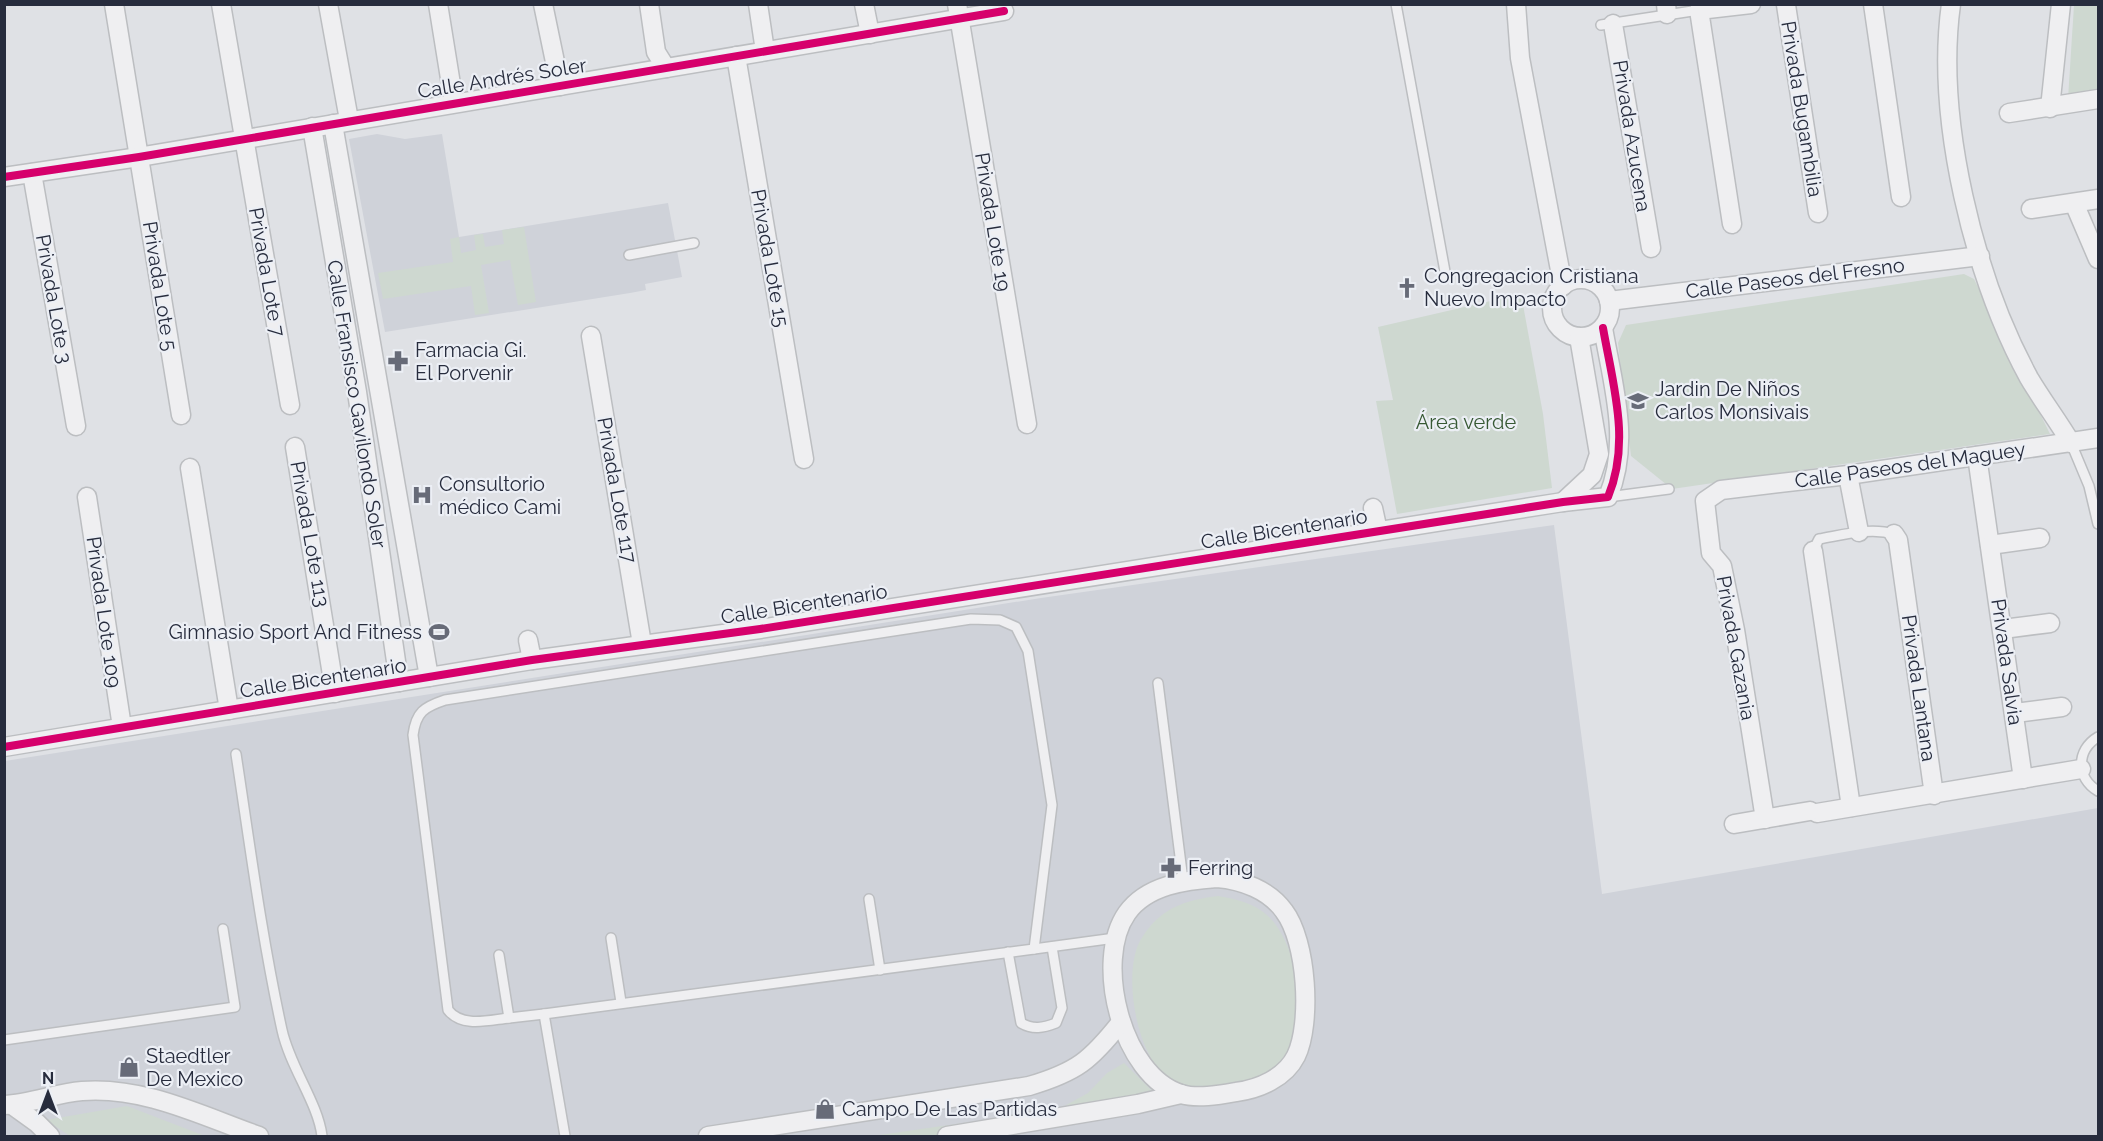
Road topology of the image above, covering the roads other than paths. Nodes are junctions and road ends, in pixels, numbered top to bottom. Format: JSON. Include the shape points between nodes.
{"nodes":[{"id":1,"x":114,"y":4,"type":"edge"},
{"id":2,"x":221,"y":4,"type":"edge"},
{"id":3,"x":328,"y":4,"type":"edge"},
{"id":4,"x":438,"y":4,"type":"edge"},
{"id":5,"x":543,"y":4,"type":"edge"},
{"id":6,"x":649,"y":4,"type":"edge"},
{"id":7,"x":758,"y":4,"type":"edge"},
{"id":8,"x":864,"y":4,"type":"edge"},
{"id":9,"x":1395,"y":4,"type":"edge"},
{"id":10,"x":1516,"y":4,"type":"edge"},
{"id":11,"x":1751,"y":4,"type":"edge"},
{"id":12,"x":1873,"y":4,"type":"edge"},
{"id":13,"x":1951,"y":4,"type":"edge"},
{"id":14,"x":2061,"y":4,"type":"edge"},
{"id":15,"x":1786,"y":5,"type":"edge"},
{"id":16,"x":1667,"y":9,"type":"edge"},
{"id":17,"x":1699,"y":10,"type":"junction"},
{"id":18,"x":1004,"y":11,"type":"dead end"},
{"id":19,"x":958,"y":12,"type":"edge"},
{"id":20,"x":1607,"y":24,"type":"joint"},
{"id":21,"x":870,"y":34,"type":"junction"},
{"id":22,"x":765,"y":51,"type":"junction"},
{"id":23,"x":736,"y":56,"type":"junction"},
{"id":24,"x":666,"y":68,"type":"junction"},
{"id":25,"x":560,"y":86,"type":"junction"},
{"id":26,"x":2098,"y":99,"type":"edge"},
{"id":27,"x":454,"y":103,"type":"junction"},
{"id":28,"x":2050,"y":108,"type":"junction"},
{"id":29,"x":2009,"y":113,"type":"dead end"},
{"id":30,"x":341,"y":122,"type":"junction"},
{"id":31,"x":312,"y":127,"type":"junction"},
{"id":32,"x":244,"y":138,"type":"junction"},
{"id":33,"x":140,"y":157,"type":"junction"},
{"id":34,"x":32,"y":173,"type":"junction"},
{"id":35,"x":4,"y":177,"type":"edge"},
{"id":36,"x":1901,"y":197,"type":"dead end"},
{"id":37,"x":2098,"y":199,"type":"edge"},
{"id":38,"x":2074,"y":203,"type":"junction"},
{"id":39,"x":2031,"y":209,"type":"dead end"},
{"id":40,"x":1818,"y":213,"type":"dead end"},
{"id":41,"x":1732,"y":224,"type":"dead end"},
{"id":42,"x":694,"y":243,"type":"dead end"},
{"id":43,"x":1651,"y":248,"type":"dead end"},
{"id":44,"x":629,"y":255,"type":"dead end"},
{"id":45,"x":1980,"y":256,"type":"junction"},
{"id":46,"x":2098,"y":259,"type":"edge"},
{"id":47,"x":1446,"y":277,"type":"dead end"},
{"id":48,"x":1563,"y":286,"type":"junction"},
{"id":49,"x":1609,"y":301,"type":"junction"},
{"id":50,"x":1604,"y":328,"type":"junction"},
{"id":51,"x":591,"y":336,"type":"dead end"},
{"id":52,"x":1579,"y":337,"type":"junction"},
{"id":53,"x":380,"y":386,"type":"junction"},
{"id":54,"x":357,"y":392,"type":"junction"},
{"id":55,"x":290,"y":405,"type":"dead end"},
{"id":56,"x":181,"y":415,"type":"dead end"},
{"id":57,"x":1027,"y":424,"type":"dead end"},
{"id":58,"x":76,"y":426,"type":"dead end"},
{"id":59,"x":2098,"y":438,"type":"edge"},
{"id":60,"x":2071,"y":443,"type":"junction"},
{"id":61,"x":295,"y":447,"type":"dead end"},
{"id":62,"x":1977,"y":456,"type":"junction"},
{"id":63,"x":804,"y":459,"type":"dead end"},
{"id":64,"x":190,"y":468,"type":"dead end"},
{"id":65,"x":1848,"y":474,"type":"junction"},
{"id":66,"x":1669,"y":489,"type":"dead end"},
{"id":67,"x":1721,"y":489,"type":"joint"},
{"id":68,"x":87,"y":496,"type":"dead end"},
{"id":69,"x":1608,"y":497,"type":"junction"},
{"id":70,"x":1563,"y":502,"type":"junction"},
{"id":71,"x":1373,"y":508,"type":"dead end"},
{"id":72,"x":2098,"y":524,"type":"edge"},
{"id":73,"x":1378,"y":531,"type":"junction"},
{"id":74,"x":1859,"y":532,"type":"junction"},
{"id":75,"x":1894,"y":534,"type":"joint"},
{"id":76,"x":2040,"y":538,"type":"dead end"},
{"id":77,"x":1990,"y":545,"type":"junction"},
{"id":78,"x":1813,"y":551,"type":"joint"},
{"id":79,"x":2049,"y":623,"type":"dead end"},
{"id":80,"x":2003,"y":628,"type":"junction"},
{"id":81,"x":528,"y":640,"type":"dead end"},
{"id":82,"x":642,"y":644,"type":"junction"},
{"id":83,"x":532,"y":660,"type":"junction"},
{"id":84,"x":429,"y":677,"type":"junction"},
{"id":85,"x":399,"y":682,"type":"junction"},
{"id":86,"x":1158,"y":683,"type":"dead end"},
{"id":87,"x":335,"y":693,"type":"junction"},
{"id":88,"x":2062,"y":707,"type":"dead end"},
{"id":89,"x":229,"y":710,"type":"junction"},
{"id":90,"x":2015,"y":713,"type":"junction"},
{"id":91,"x":122,"y":727,"type":"junction"},
{"id":92,"x":2098,"y":738,"type":"edge"},
{"id":93,"x":4,"y":747,"type":"edge"},
{"id":94,"x":236,"y":754,"type":"dead end"},
{"id":95,"x":2081,"y":768,"type":"junction"},
{"id":96,"x":2023,"y":779,"type":"junction"},
{"id":97,"x":2098,"y":791,"type":"edge"},
{"id":98,"x":1934,"y":795,"type":"junction"},
{"id":99,"x":1851,"y":807,"type":"junction"},
{"id":100,"x":1765,"y":819,"type":"junction"},
{"id":101,"x":1734,"y":824,"type":"dead end"},
{"id":102,"x":1183,"y":880,"type":"junction"},
{"id":103,"x":869,"y":899,"type":"dead end"},
{"id":104,"x":223,"y":929,"type":"dead end"},
{"id":105,"x":611,"y":938,"type":"dead end"},
{"id":106,"x":1115,"y":938,"type":"junction"},
{"id":107,"x":1052,"y":947,"type":"junction"},
{"id":108,"x":1034,"y":949,"type":"junction"},
{"id":109,"x":1008,"y":952,"type":"junction"},
{"id":110,"x":499,"y":955,"type":"dead end"},
{"id":111,"x":880,"y":970,"type":"junction"},
{"id":112,"x":621,"y":1002,"type":"junction"},
{"id":113,"x":544,"y":1014,"type":"junction"},
{"id":114,"x":509,"y":1018,"type":"junction"},
{"id":115,"x":1121,"y":1022,"type":"junction"},
{"id":116,"x":4,"y":1040,"type":"edge"},
{"id":117,"x":1181,"y":1094,"type":"junction"},
{"id":118,"x":8,"y":1105,"type":"edge"},
{"id":119,"x":797,"y":1130,"type":"edge"},
{"id":120,"x":50,"y":1137,"type":"edge"},
{"id":121,"x":259,"y":1137,"type":"edge"},
{"id":122,"x":322,"y":1137,"type":"edge"},
{"id":123,"x":565,"y":1137,"type":"edge"},
{"id":124,"x":708,"y":1137,"type":"edge"},
{"id":125,"x":947,"y":1137,"type":"edge"}],
"edges":[{"from":1,"to":33,"type":"street","name":"Privada Lote 5"},
{"from":2,"to":32,"type":"street","name":"Privada Lote 7"},
{"from":3,"to":30,"type":"street","name":"Calle Fransisco Gavilondo Soler"},
{"from":4,"to":27,"type":"street"},
{"from":5,"to":25,"type":"street"},
{"from":6,"to":24,"type":"street","via":[[656,52]]},
{"from":7,"to":22,"type":"street"},
{"from":8,"to":21,"type":"street"},
{"from":9,"to":47,"type":"lane"},
{"from":10,"to":48,"type":"street","via":[[1520,58]]},
{"from":11,"to":17,"type":"street"},
{"from":12,"to":36,"type":"street"},
{"from":13,"to":45,"type":"street","via":[[1947,74],[1950,124]]},
{"from":14,"to":28,"type":"street"},
{"from":15,"to":40,"type":"street","name":"Privada Bugambilia"},
{"from":16,"to":17,"type":"lane"},
{"from":16,"to":20,"type":"lane"},
{"from":17,"to":41,"type":"street"},
{"from":18,"to":19,"type":"street","name":"Calle Andrés Soler"},
{"from":19,"to":21,"type":"street","name":"Calle Andrés Soler"},
{"from":19,"to":57,"type":"street","name":"Privada Lote 19"},
{"from":20,"to":43,"type":"street","name":"Privada Azucena"},
{"from":21,"to":22,"type":"street","name":"Calle Andrés Soler"},
{"from":22,"to":23,"type":"street","name":"Calle Andrés Soler"},
{"from":23,"to":24,"type":"street","name":"Calle Andrés Soler"},
{"from":23,"to":63,"type":"street","name":"Privada Lote 15"},
{"from":24,"to":25,"type":"street","name":"Calle Andrés Soler"},
{"from":25,"to":27,"type":"street","name":"Calle Andrés Soler"},
{"from":26,"to":28,"type":"street"},
{"from":27,"to":30,"type":"street","name":"Calle Andrés Soler"},
{"from":28,"to":29,"type":"street"},
{"from":30,"to":31,"type":"street","name":"Calle Andrés Soler"},
{"from":30,"to":53,"type":"street","name":"Calle Fransisco Gavilondo Soler","via":[[347,214]]},
{"from":31,"to":32,"type":"street","name":"Calle Andrés Soler"},
{"from":31,"to":54,"type":"street","name":"Calle Fransisco Gavilondo Soler"},
{"from":32,"to":33,"type":"street","name":"Calle Andrés Soler"},
{"from":32,"to":55,"type":"street","name":"Privada Lote 7"},
{"from":33,"to":34,"type":"street","name":"Calle Andrés Soler"},
{"from":33,"to":56,"type":"street","name":"Privada Lote 5"},
{"from":34,"to":35,"type":"street","name":"Calle Andrés Soler"},
{"from":34,"to":58,"type":"street","name":"Privada Lote 3"},
{"from":37,"to":38,"type":"street"},
{"from":38,"to":39,"type":"street"},
{"from":38,"to":46,"type":"street"},
{"from":42,"to":44,"type":"lane"},
{"from":45,"to":49,"type":"street","name":"Calle Paseos del Fresno"},
{"from":45,"to":60,"type":"street","via":[[2011,342]]},
{"from":48,"to":49,"type":"street","via":[[1572,281],[1590,281],[1605,292]]},
{"from":48,"to":52,"type":"street","via":[[1553,300],[1554,318],[1566,332]]},
{"from":49,"to":50,"type":"street"},
{"from":50,"to":52,"type":"street","via":[[1590,337]]},
{"from":50,"to":69,"type":"street","via":[[1622,441]]},
{"from":51,"to":82,"type":"street","name":"Privada Lote 117"},
{"from":52,"to":70,"type":"street","via":[[1599,454],[1592,474]]},
{"from":53,"to":54,"type":"street"},
{"from":53,"to":84,"type":"street","name":"Calle Fransisco Gavilondo Soler"},
{"from":54,"to":85,"type":"street","name":"Calle Fransisco Gavilondo Soler"},
{"from":59,"to":60,"type":"street","name":"Calle Paseos del Maguey"},
{"from":60,"to":62,"type":"street","name":"Calle Paseos del Maguey"},
{"from":60,"to":72,"type":"lane","via":[[2089,486]]},
{"from":61,"to":87,"type":"street","name":"Privada Lote 113"},
{"from":62,"to":65,"type":"street","name":"Calle Paseos del Maguey"},
{"from":62,"to":77,"type":"street","name":"Privada Salvia"},
{"from":64,"to":89,"type":"street"},
{"from":65,"to":67,"type":"street","name":"Calle Paseos del Maguey"},
{"from":65,"to":74,"type":"street"},
{"from":66,"to":69,"type":"lane"},
{"from":67,"to":100,"type":"street","name":"Privada Gazania","via":[[1705,501],[1704,510],[1711,553],[1722,566],[1735,630]]},
{"from":68,"to":91,"type":"street","name":"Privada Lote 109"},
{"from":69,"to":70,"type":"street","name":"Calle Bicentenario"},
{"from":70,"to":73,"type":"street","name":"Calle Bicentenario"},
{"from":71,"to":73,"type":"street"},
{"from":73,"to":82,"type":"street","name":"Calle Bicentenario"},
{"from":74,"to":75,"type":"lane","name":"Privada Lantana"},
{"from":74,"to":78,"type":"lane","name":"Privada Lantana","via":[[1819,539]]},
{"from":75,"to":98,"type":"street","name":"Privada Lantana","via":[[1898,540]]},
{"from":76,"to":77,"type":"street"},
{"from":77,"to":80,"type":"street","name":"Privada Salvia"},
{"from":78,"to":99,"type":"street","name":"Privada Lantana"},
{"from":79,"to":80,"type":"street"},
{"from":80,"to":90,"type":"street","name":"Privada Salvia"},
{"from":81,"to":83,"type":"street"},
{"from":82,"to":83,"type":"street","name":"Calle Bicentenario"},
{"from":83,"to":84,"type":"street","name":"Calle Bicentenario"},
{"from":84,"to":85,"type":"street","name":"Calle Bicentenario"},
{"from":85,"to":87,"type":"street","name":"Calle Bicentenario"},
{"from":86,"to":102,"type":"lane"},
{"from":87,"to":89,"type":"street","name":"Calle Bicentenario"},
{"from":88,"to":90,"type":"street"},
{"from":89,"to":91,"type":"street","name":"Calle Bicentenario"},
{"from":90,"to":96,"type":"street","name":"Privada Salvia"},
{"from":91,"to":93,"type":"street","name":"Calle Bicentenario"},
{"from":92,"to":95,"type":"lane","via":[[2084,752]]},
{"from":94,"to":122,"type":"lane","via":[[282,1031]]},
{"from":95,"to":96,"type":"street"},
{"from":95,"to":97,"type":"lane","via":[[2086,780]]},
{"from":96,"to":98,"type":"street"},
{"from":98,"to":99,"type":"street"},
{"from":99,"to":100,"type":"street"},
{"from":100,"to":101,"type":"street"},
{"from":102,"to":106,"type":"street","via":[[1144,897],[1127,913]]},
{"from":102,"to":117,"type":"street","via":[[1236,880],[1263,892],[1284,911],[1295,932],[1306,1008],[1302,1042],[1292,1064],[1275,1079],[1249,1090],[1204,1096]]},
{"from":103,"to":111,"type":"lane"},
{"from":104,"to":116,"type":"lane","via":[[235,1007]]},
{"from":105,"to":112,"type":"lane"},
{"from":106,"to":107,"type":"lane"},
{"from":106,"to":115,"type":"street","via":[[1113,969]]},
{"from":107,"to":108,"type":"lane"},
{"from":107,"to":109,"type":"lane","via":[[1062,1008],[1056,1023],[1044,1028],[1021,1023]]},
{"from":108,"to":109,"type":"lane"},
{"from":108,"to":114,"type":"lane","via":[[1052,805],[1028,651],[1016,627],[1000,620],[971,619],[445,700],[423,707],[415,720],[413,735],[448,1010],[454,1018],[466,1022]]},
{"from":109,"to":111,"type":"lane"},
{"from":110,"to":114,"type":"lane"},
{"from":111,"to":112,"type":"lane"},
{"from":112,"to":113,"type":"lane"},
{"from":113,"to":114,"type":"lane"},
{"from":113,"to":123,"type":"lane"},
{"from":115,"to":117,"type":"street","via":[[1142,1064],[1156,1079]]},
{"from":115,"to":119,"type":"street","via":[[1084,1063],[1063,1076],[1029,1086]]},
{"from":117,"to":125,"type":"street"},
{"from":118,"to":120,"type":"street","via":[[37,1123]]},
{"from":118,"to":121,"type":"street","via":[[81,1091],[117,1091],[145,1095]]},
{"from":119,"to":124,"type":"street"}]}
